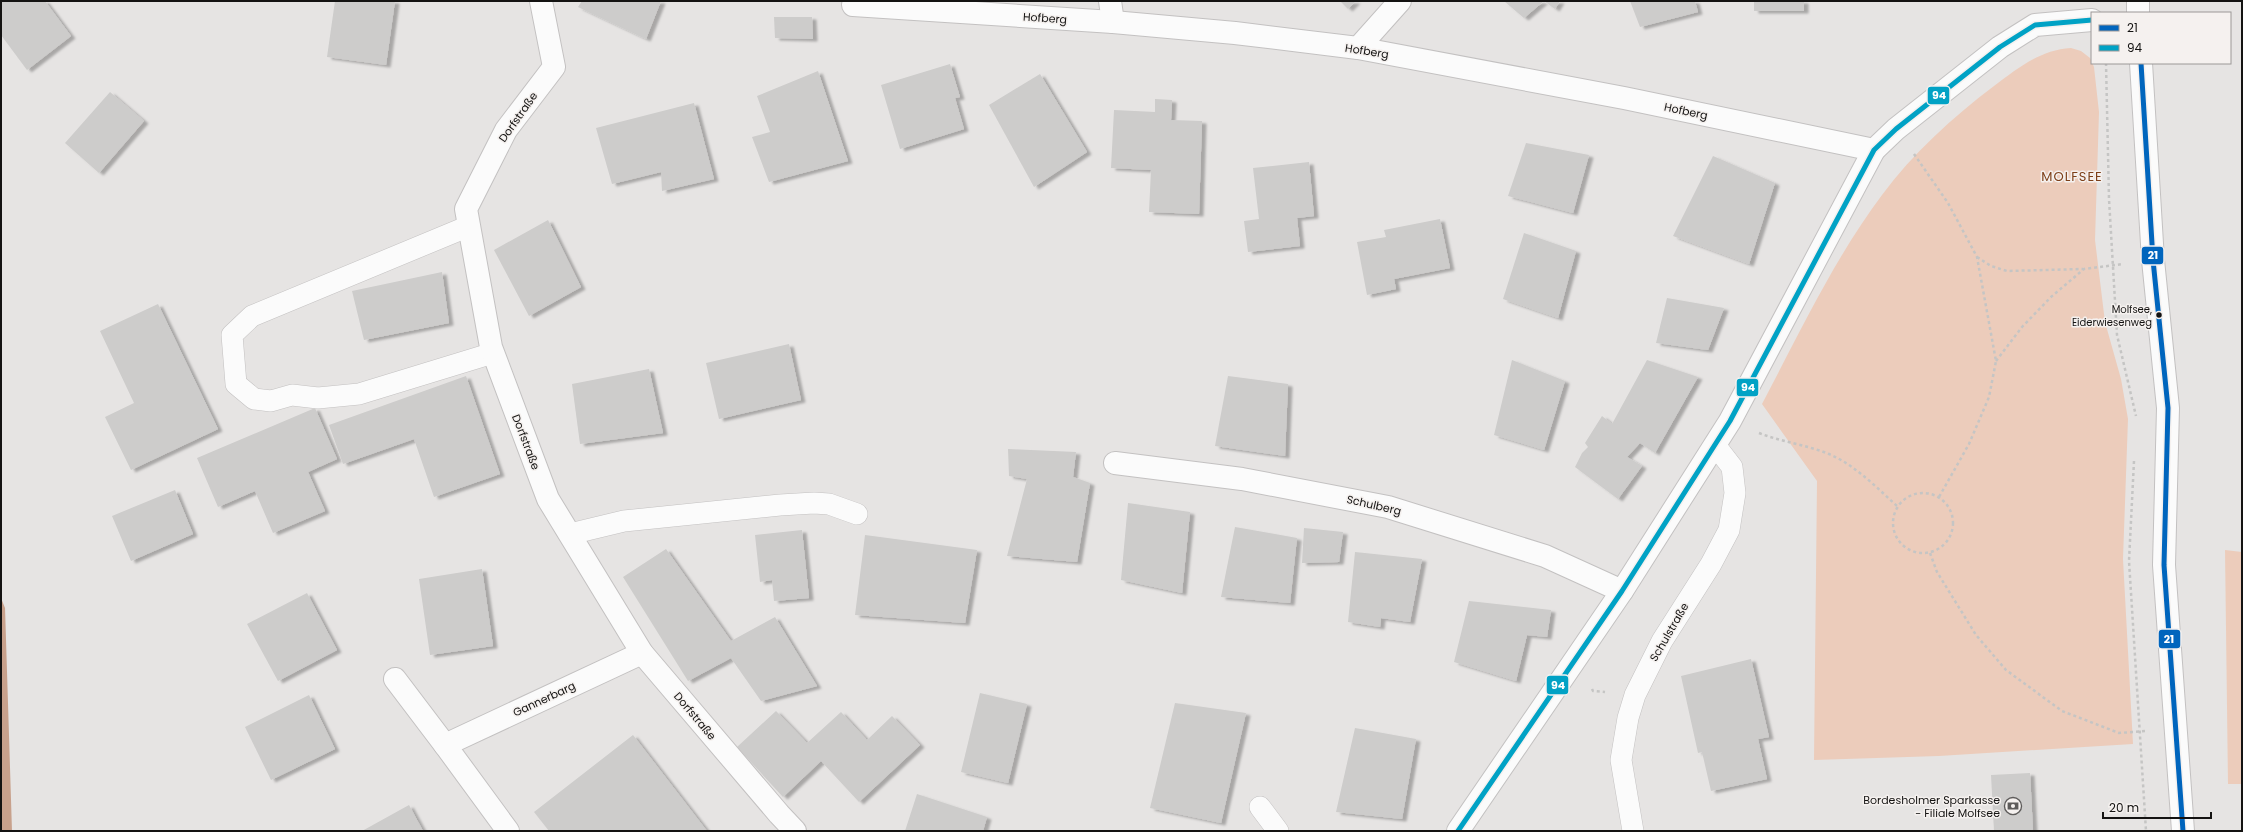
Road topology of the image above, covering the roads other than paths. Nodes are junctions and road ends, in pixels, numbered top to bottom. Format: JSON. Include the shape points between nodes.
{"nodes":[{"id":1,"x":541,"y":1,"type":"edge"},
{"id":2,"x":1110,"y":1,"type":"edge"},
{"id":3,"x":1400,"y":1,"type":"edge"},
{"id":4,"x":2138,"y":1,"type":"edge"},
{"id":5,"x":854,"y":5,"type":"dead end"},
{"id":6,"x":2138,"y":12,"type":"edge"},
{"id":7,"x":2091,"y":20,"type":"edge"},
{"id":8,"x":1113,"y":22,"type":"junction"},
{"id":9,"x":1358,"y":48,"type":"junction"},
{"id":10,"x":2141,"y":64,"type":"edge"},
{"id":11,"x":1874,"y":150,"type":"junction"},
{"id":12,"x":469,"y":226,"type":"junction"},
{"id":13,"x":493,"y":352,"type":"junction"},
{"id":14,"x":1715,"y":445,"type":"junction"},
{"id":15,"x":1115,"y":463,"type":"dead end"},
{"id":16,"x":857,"y":514,"type":"dead end"},
{"id":17,"x":570,"y":534,"type":"junction"},
{"id":18,"x":1622,"y":591,"type":"junction"},
{"id":19,"x":642,"y":653,"type":"junction"},
{"id":20,"x":395,"y":679,"type":"dead end"},
{"id":21,"x":445,"y":745,"type":"junction"},
{"id":22,"x":1260,"y":808,"type":"dead end"},
{"id":23,"x":508,"y":831,"type":"edge"},
{"id":24,"x":795,"y":831,"type":"edge"},
{"id":25,"x":1278,"y":831,"type":"edge"},
{"id":26,"x":1458,"y":831,"type":"edge"},
{"id":27,"x":1633,"y":831,"type":"edge"},
{"id":28,"x":2183,"y":831,"type":"edge"}],
"edges":[{"from":1,"to":12,"type":"street","name":"Dorfstraße","via":[[554,67],[506,130],[466,209]]},
{"from":2,"to":8,"type":"street"},
{"from":3,"to":9,"type":"street"},
{"from":4,"to":6,"type":"street"},
{"from":5,"to":8,"type":"street","name":"Hofberg"},
{"from":7,"to":11,"type":"street","via":[[2035,24],[2000,47],[1896,129]]},
{"from":8,"to":9,"type":"street","name":"Hofberg"},
{"from":9,"to":11,"type":"street","name":"Hofberg","via":[[1624,98]]},
{"from":10,"to":28,"type":"street","via":[[2153,260],[2168,408],[2164,565]]},
{"from":11,"to":14,"type":"street"},
{"from":12,"to":13,"type":"street","name":"Dorfstraße"},
{"from":12,"to":13,"type":"lane","via":[[252,316],[232,335],[236,384],[254,399],[271,401],[292,395],[318,398],[359,394]]},
{"from":13,"to":17,"type":"street","name":"Dorfstraße","via":[[548,499]]},
{"from":14,"to":18,"type":"street"},
{"from":14,"to":27,"type":"lane","name":"Schulstraße","via":[[1732,467],[1735,493],[1729,530],[1711,564],[1662,641],[1635,695],[1628,718],[1621,760]]},
{"from":15,"to":18,"type":"street","name":"Schulberg","via":[[1242,479],[1388,507],[1545,556]]},
{"from":16,"to":17,"type":"lane","via":[[830,504],[814,503],[624,520]]},
{"from":17,"to":19,"type":"street","name":"Dorfstraße"},
{"from":18,"to":26,"type":"street"},
{"from":19,"to":21,"type":"street","name":"Gannerbarg"},
{"from":19,"to":24,"type":"street","name":"Dorfstraße"},
{"from":20,"to":21,"type":"street"},
{"from":21,"to":23,"type":"street"},
{"from":22,"to":25,"type":"lane"}]}
